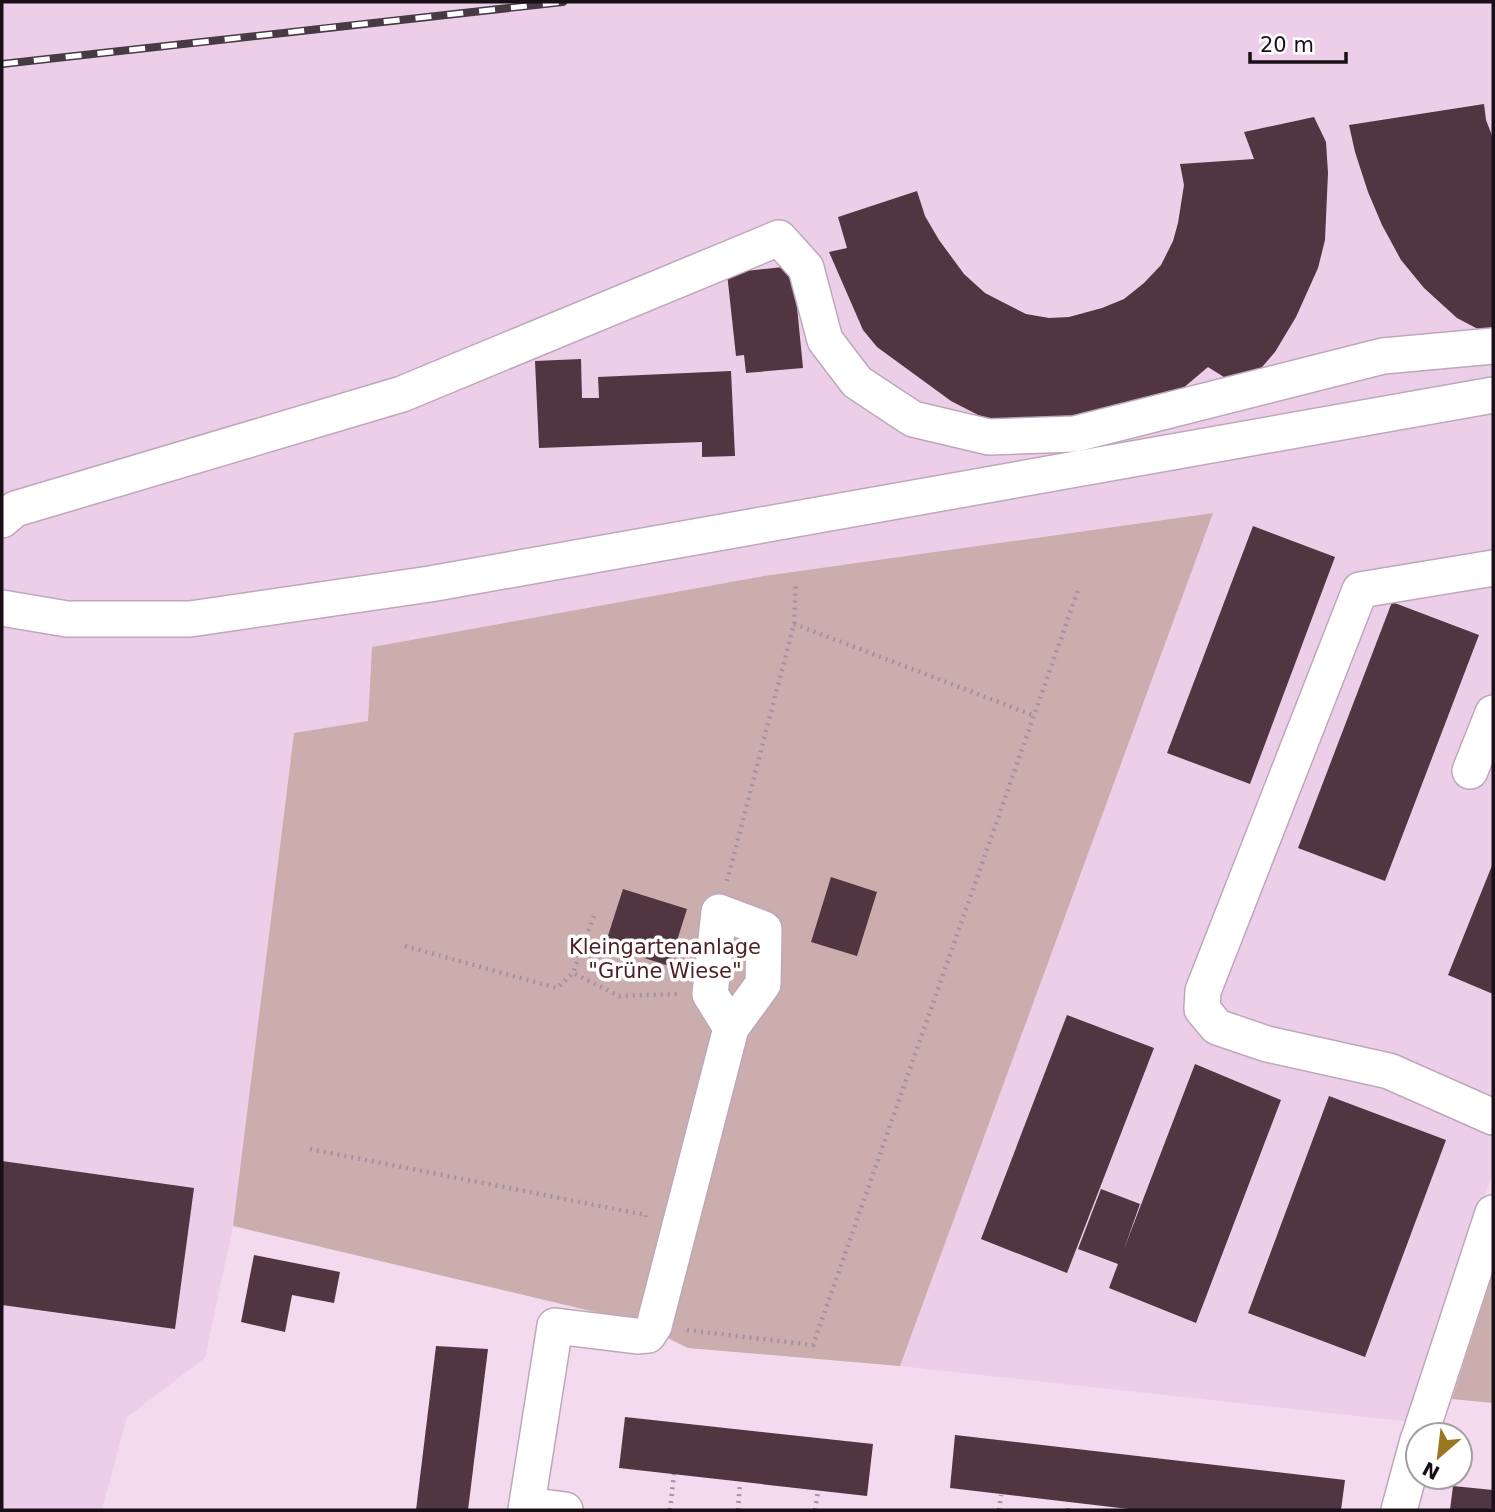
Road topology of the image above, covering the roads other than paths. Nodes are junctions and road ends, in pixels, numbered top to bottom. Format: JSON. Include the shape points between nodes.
{"nodes":[{"id":1,"x":1493,"y":346,"type":"edge"},
{"id":2,"x":1493,"y":395,"type":"edge"},
{"id":3,"x":6,"y":513,"type":"edge"},
{"id":4,"x":1493,"y":568,"type":"edge"},
{"id":5,"x":2,"y":608,"type":"edge"},
{"id":6,"x":1493,"y":713,"type":"edge"},
{"id":7,"x":1470,"y":771,"type":"dead end"},
{"id":8,"x":731,"y":1028,"type":"junction"},
{"id":9,"x":1493,"y":1117,"type":"edge"},
{"id":10,"x":1493,"y":1213,"type":"edge"},
{"id":11,"x":1425,"y":1421,"type":"edge"},
{"id":12,"x":1404,"y":1491,"type":"edge"},
{"id":13,"x":526,"y":1508,"type":"edge"},
{"id":14,"x":565,"y":1510,"type":"edge"},
{"id":15,"x":1399,"y":1510,"type":"edge"}],
"edges":[{"from":1,"to":3,"type":"street","via":[[1383,356],[1075,434],[989,438],[913,419],[857,382],[825,340],[806,268],[779,238],[402,394]]},
{"from":2,"to":5,"type":"street","via":[[456,580],[190,619],[67,619]]},
{"from":4,"to":9,"type":"street","via":[[1360,590],[1203,991],[1202,1009],[1217,1027],[1267,1044],[1389,1070]]},
{"from":6,"to":7,"type":"street"},
{"from":8,"to":8,"type":"street","via":[[763,984],[764,929],[719,912],[710,993]]},
{"from":8,"to":13,"type":"street","via":[[654,1326],[648,1335],[637,1336],[555,1326]]},
{"from":10,"to":11,"type":"street"},
{"from":12,"to":15,"type":"street"},
{"from":13,"to":14,"type":"street"}]}
